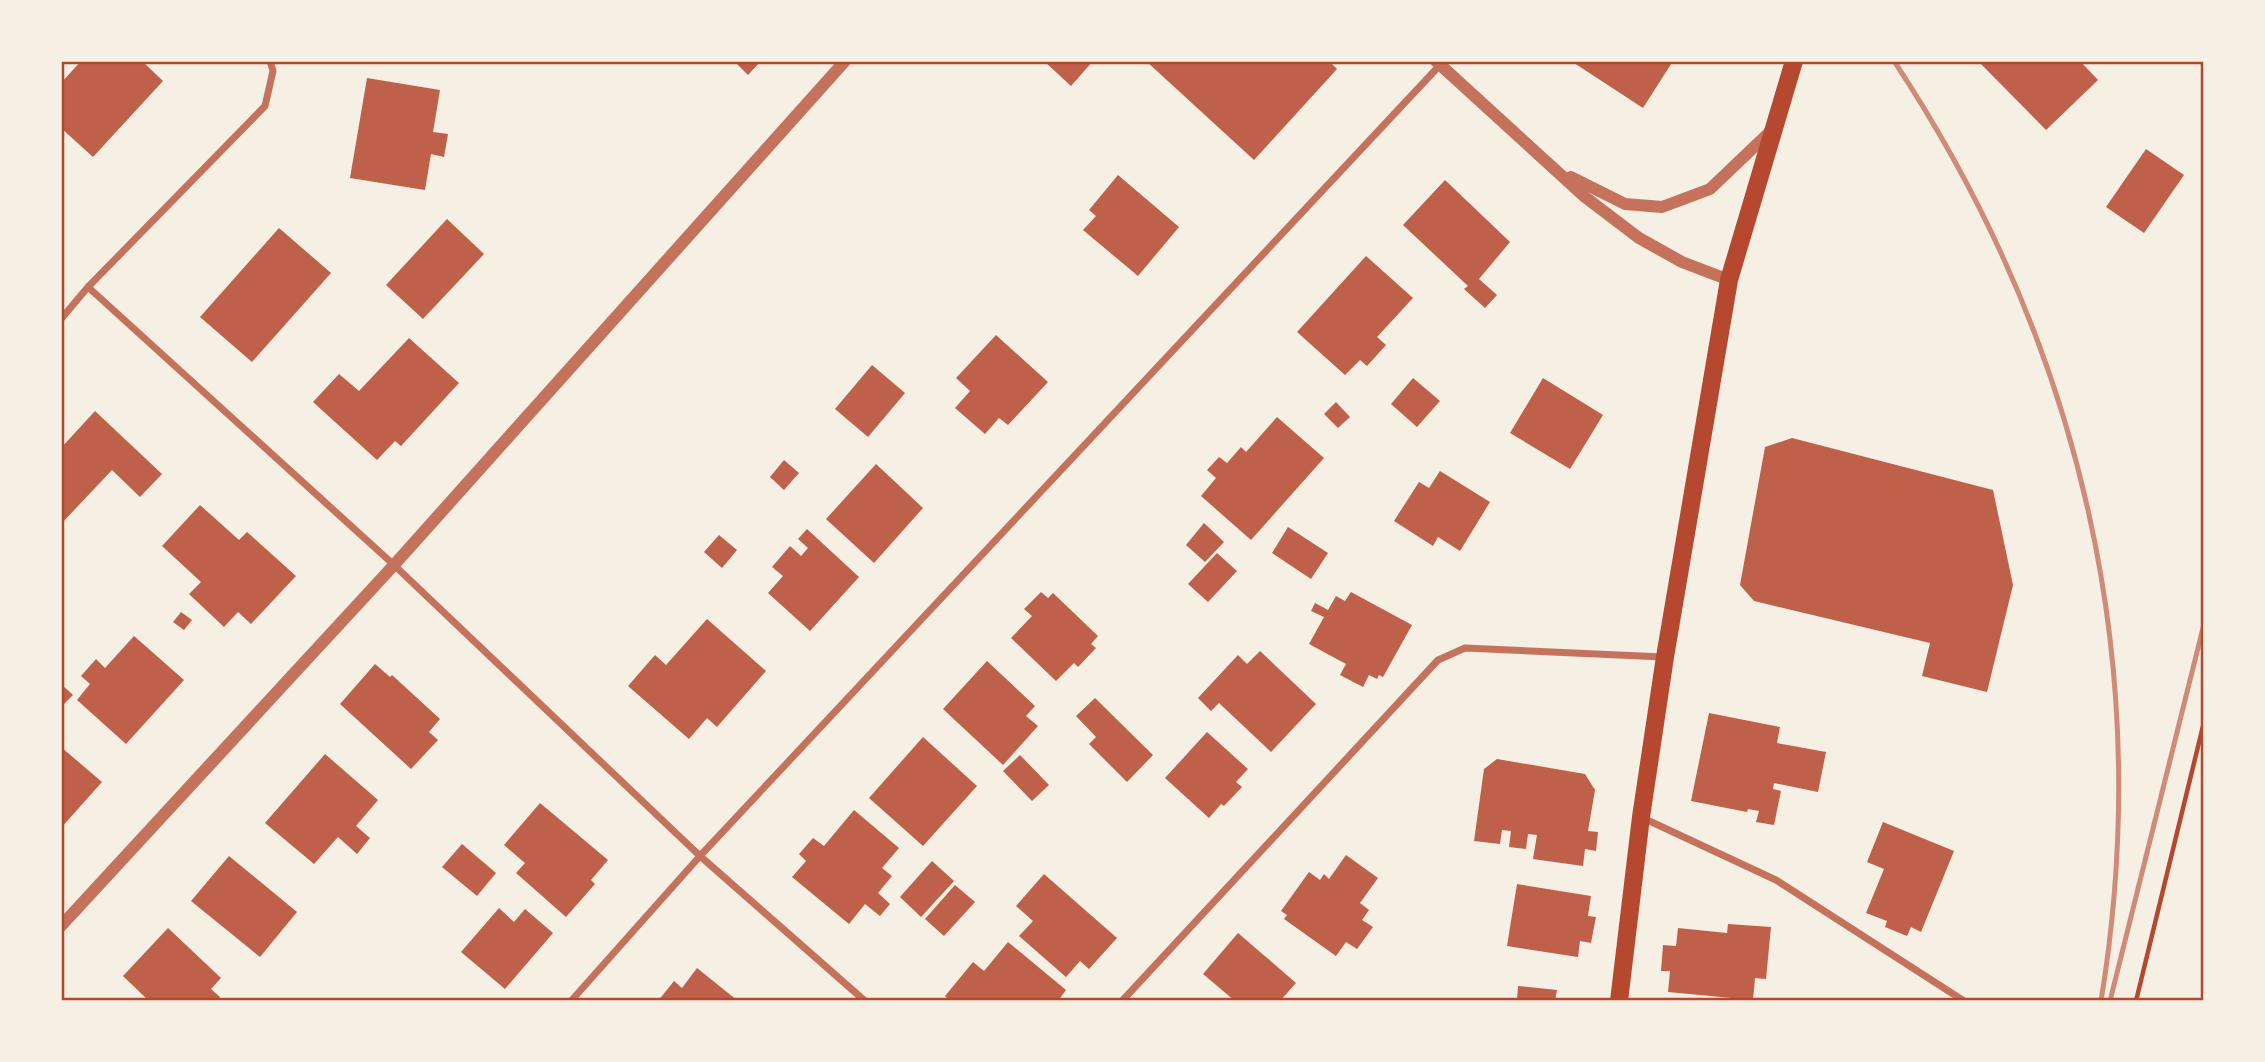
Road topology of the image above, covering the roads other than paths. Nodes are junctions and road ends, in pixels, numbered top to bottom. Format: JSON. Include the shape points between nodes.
{"nodes":[{"id":1,"x":270,"y":61,"type":"edge"},
{"id":2,"x":845,"y":61,"type":"edge"},
{"id":3,"x":1794,"y":61,"type":"edge"},
{"id":4,"x":1438,"y":63,"type":"edge"},
{"id":5,"x":1774,"y":127,"type":"junction"},
{"id":6,"x":1552,"y":166,"type":"junction"},
{"id":7,"x":1729,"y":280,"type":"junction"},
{"id":8,"x":88,"y":287,"type":"junction"},
{"id":9,"x":61,"y":319,"type":"edge"},
{"id":10,"x":394,"y":565,"type":"junction"},
{"id":11,"x":1665,"y":657,"type":"junction"},
{"id":12,"x":1641,"y":817,"type":"junction"},
{"id":13,"x":700,"y":856,"type":"junction"},
{"id":14,"x":61,"y":926,"type":"edge"},
{"id":15,"x":571,"y":1001,"type":"edge"},
{"id":16,"x":865,"y":1001,"type":"edge"},
{"id":17,"x":1122,"y":1001,"type":"edge"},
{"id":18,"x":1619,"y":1001,"type":"edge"},
{"id":19,"x":1964,"y":1001,"type":"edge"}],
"edges":[{"from":1,"to":8,"type":"street","via":[[273,71],[265,106]]},
{"from":2,"to":10,"type":"street"},
{"from":3,"to":5,"type":"main road"},
{"from":4,"to":6,"type":"street"},
{"from":4,"to":13,"type":"street"},
{"from":5,"to":6,"type":"street","via":[[1710,189],[1662,207],[1625,204]]},
{"from":5,"to":7,"type":"main road"},
{"from":6,"to":7,"type":"street","via":[[1639,238],[1682,262]]},
{"from":7,"to":11,"type":"main road"},
{"from":8,"to":9,"type":"street"},
{"from":8,"to":10,"type":"street"},
{"from":10,"to":13,"type":"street"},
{"from":10,"to":14,"type":"street"},
{"from":11,"to":12,"type":"main road"},
{"from":11,"to":17,"type":"street","via":[[1465,648],[1438,660]]},
{"from":12,"to":18,"type":"main road"},
{"from":12,"to":19,"type":"street","via":[[1776,880]]},
{"from":13,"to":15,"type":"street"},
{"from":13,"to":16,"type":"street"}]}
